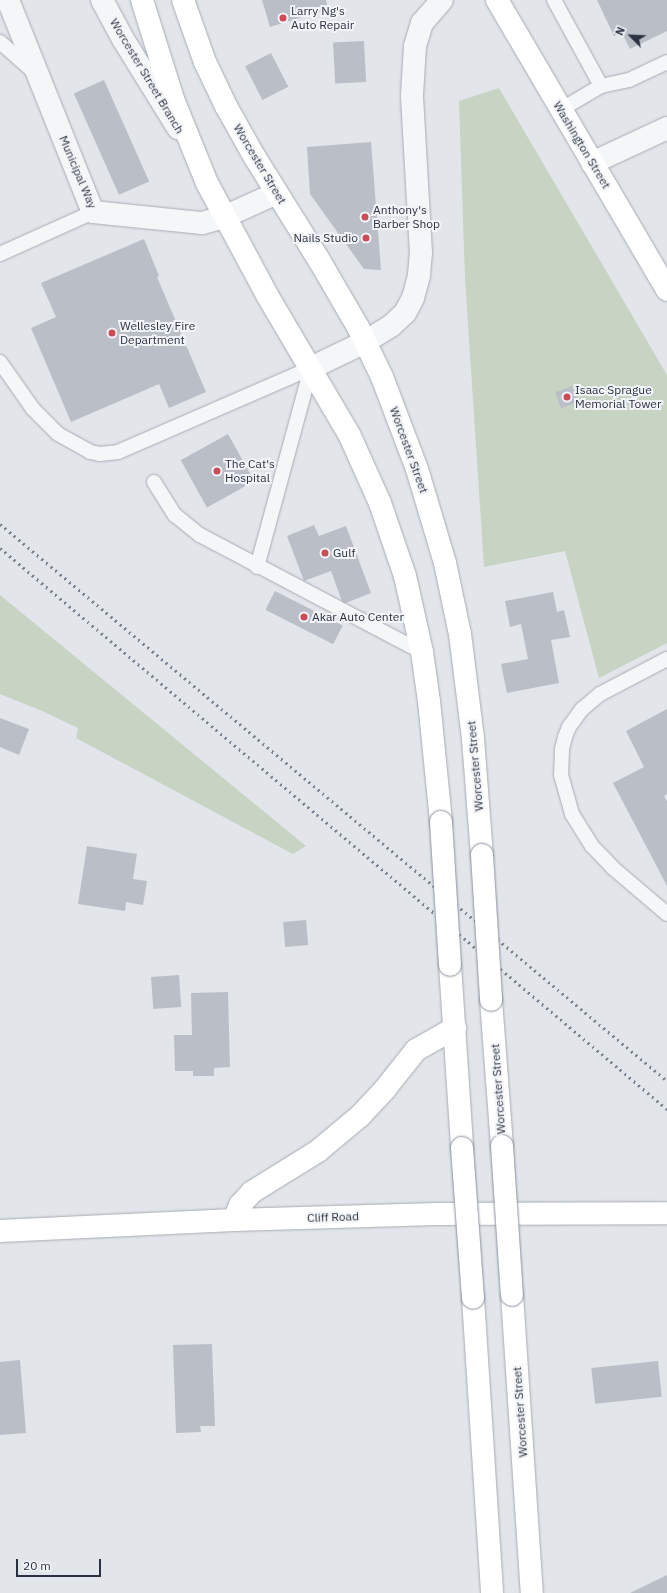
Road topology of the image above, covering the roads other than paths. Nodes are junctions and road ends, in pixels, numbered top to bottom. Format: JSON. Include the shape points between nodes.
{"nodes":[{"id":1,"x":8,"y":0,"type":"edge"},
{"id":2,"x":102,"y":0,"type":"edge"},
{"id":3,"x":142,"y":0,"type":"edge"},
{"id":4,"x":183,"y":0,"type":"edge"},
{"id":5,"x":442,"y":0,"type":"edge"},
{"id":6,"x":497,"y":0,"type":"edge"},
{"id":7,"x":554,"y":0,"type":"edge"},
{"id":8,"x":0,"y":42,"type":"edge"},
{"id":9,"x":667,"y":62,"type":"edge"},
{"id":10,"x":38,"y":76,"type":"junction"},
{"id":11,"x":601,"y":86,"type":"junction"},
{"id":12,"x":560,"y":110,"type":"junction"},
{"id":13,"x":667,"y":128,"type":"edge"},
{"id":14,"x":194,"y":151,"type":"junction"},
{"id":15,"x":592,"y":163,"type":"junction"},
{"id":16,"x":277,"y":193,"type":"junction"},
{"id":17,"x":93,"y":212,"type":"junction"},
{"id":18,"x":224,"y":217,"type":"junction"},
{"id":19,"x":0,"y":254,"type":"edge"},
{"id":20,"x":667,"y":290,"type":"edge"},
{"id":21,"x":365,"y":342,"type":"junction"},
{"id":22,"x":0,"y":362,"type":"edge"},
{"id":23,"x":311,"y":368,"type":"junction"},
{"id":24,"x":154,"y":482,"type":"dead end"},
{"id":25,"x":257,"y":567,"type":"junction"},
{"id":26,"x":422,"y":652,"type":"junction"},
{"id":27,"x":667,"y":659,"type":"edge"},
{"id":28,"x":667,"y":914,"type":"edge"},
{"id":29,"x":454,"y":1028,"type":"junction"},
{"id":30,"x":667,"y":1213,"type":"edge"},
{"id":31,"x":234,"y":1220,"type":"junction"},
{"id":32,"x":0,"y":1231,"type":"edge"},
{"id":33,"x":492,"y":1593,"type":"edge"},
{"id":34,"x":532,"y":1593,"type":"edge"}],
"edges":[{"from":1,"to":10,"type":"street","name":"Municipal Way"},
{"from":2,"to":14,"type":"street","name":"Worcester Street Branch","via":[[123,39]]},
{"from":3,"to":14,"type":"main road","via":[[165,76]]},
{"from":4,"to":16,"type":"main road","name":"Worcester Street","via":[[215,85],[250,150]]},
{"from":5,"to":21,"type":"street","via":[[426,17],[419,30],[413,59],[412,95],[421,253],[417,287],[411,304],[401,318]]},
{"from":6,"to":12,"type":"main road","name":"Washington Street"},
{"from":7,"to":11,"type":"lane"},
{"from":8,"to":10,"type":"lane"},
{"from":9,"to":11,"type":"lane","via":[[629,80]]},
{"from":10,"to":17,"type":"street","name":"Municipal Way"},
{"from":11,"to":12,"type":"lane"},
{"from":12,"to":15,"type":"main road","name":"Washington Street"},
{"from":13,"to":15,"type":"street"},
{"from":14,"to":18,"type":"main road"},
{"from":15,"to":20,"type":"main road","name":"Washington Street"},
{"from":16,"to":18,"type":"street","name":"Municipal Way"},
{"from":16,"to":21,"type":"main road","name":"Worcester Street","via":[[319,260]]},
{"from":17,"to":18,"type":"street","name":"Municipal Way","via":[[197,223]]},
{"from":17,"to":19,"type":"lane"},
{"from":18,"to":23,"type":"main road"},
{"from":21,"to":23,"type":"street"},
{"from":21,"to":34,"type":"main road","name":"Worcester Street","bridge":true,"via":[[382,377],[417,469],[445,563],[460,634],[467,685],[482,855]]},
{"from":22,"to":23,"type":"lane","via":[[45,423],[58,434],[90,452],[100,454],[118,452]]},
{"from":23,"to":25,"type":"lane"},
{"from":23,"to":26,"type":"main road","via":[[349,434],[380,503],[405,576]]},
{"from":24,"to":25,"type":"lane","via":[[168,506],[183,522],[210,541]]},
{"from":25,"to":26,"type":"lane"},
{"from":26,"to":29,"type":"main road","bridge":true,"via":[[430,701],[441,822]]},
{"from":27,"to":28,"type":"lane","via":[[590,701],[574,717],[562,749],[561,775],[578,826],[602,857]]},
{"from":29,"to":31,"type":"main road","via":[[416,1050],[360,1116],[324,1146],[252,1192],[240,1205]]},
{"from":29,"to":33,"type":"main road","bridge":true},
{"from":30,"to":31,"type":"main road","name":"Cliff Road","via":[[436,1214]]},
{"from":31,"to":32,"type":"main road","name":"Cliff Road"}]}
